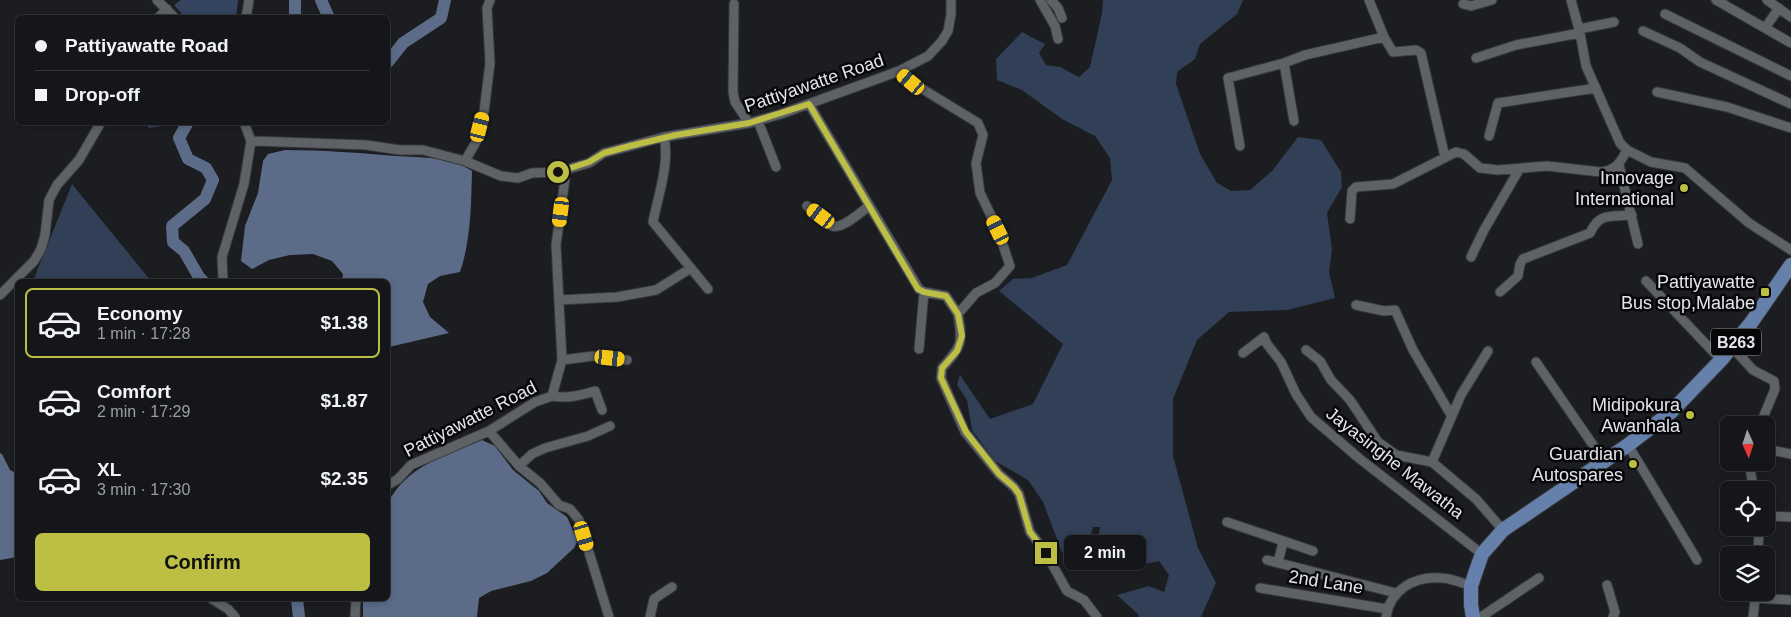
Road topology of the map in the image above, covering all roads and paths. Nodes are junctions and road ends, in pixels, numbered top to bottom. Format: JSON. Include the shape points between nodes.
{"nodes":[{"id":1,"x":158,"y":0,"type":"edge"},
{"id":2,"x":249,"y":0,"type":"edge"},
{"id":3,"x":490,"y":0,"type":"edge"},
{"id":4,"x":951,"y":0,"type":"edge"},
{"id":5,"x":1040,"y":0,"type":"edge"},
{"id":6,"x":1052,"y":0,"type":"edge"},
{"id":7,"x":1369,"y":0,"type":"edge"},
{"id":8,"x":1492,"y":0,"type":"edge"},
{"id":9,"x":1571,"y":0,"type":"edge"},
{"id":10,"x":1716,"y":0,"type":"edge"},
{"id":11,"x":1767,"y":0,"type":"edge"},
{"id":12,"x":734,"y":4,"type":"dead end"},
{"id":13,"x":1463,"y":4,"type":"dead end"},
{"id":14,"x":1779,"y":8,"type":"junction"},
{"id":15,"x":167,"y":9,"type":"junction"},
{"id":16,"x":1665,"y":14,"type":"dead end"},
{"id":17,"x":161,"y":15,"type":"edge"},
{"id":18,"x":172,"y":15,"type":"edge"},
{"id":19,"x":246,"y":15,"type":"edge"},
{"id":20,"x":1791,"y":17,"type":"edge"},
{"id":21,"x":1062,"y":18,"type":"dead end"},
{"id":22,"x":1614,"y":22,"type":"dead end"},
{"id":23,"x":1765,"y":28,"type":"junction"},
{"id":24,"x":1580,"y":31,"type":"junction"},
{"id":25,"x":1643,"y":32,"type":"dead end"},
{"id":26,"x":1384,"y":37,"type":"junction"},
{"id":27,"x":1058,"y":39,"type":"dead end"},
{"id":28,"x":1791,"y":44,"type":"edge"},
{"id":29,"x":1476,"y":58,"type":"dead end"},
{"id":30,"x":1284,"y":63,"type":"junction"},
{"id":31,"x":899,"y":71,"type":"junction"},
{"id":32,"x":1791,"y":76,"type":"edge"},
{"id":33,"x":1596,"y":88,"type":"junction"},
{"id":34,"x":1657,"y":92,"type":"dead end"},
{"id":35,"x":809,"y":104,"type":"junction"},
{"id":36,"x":1791,"y":104,"type":"edge"},
{"id":37,"x":1294,"y":121,"type":"dead end"},
{"id":38,"x":754,"y":122,"type":"junction"},
{"id":39,"x":99,"y":125,"type":"edge"},
{"id":40,"x":245,"y":125,"type":"edge"},
{"id":41,"x":1791,"y":128,"type":"edge"},
{"id":42,"x":1489,"y":136,"type":"dead end"},
{"id":43,"x":664,"y":137,"type":"junction"},
{"id":44,"x":251,"y":141,"type":"junction"},
{"id":45,"x":1240,"y":146,"type":"dead end"},
{"id":46,"x":1627,"y":150,"type":"junction"},
{"id":47,"x":1444,"y":157,"type":"junction"},
{"id":48,"x":465,"y":161,"type":"junction"},
{"id":49,"x":1618,"y":165,"type":"junction"},
{"id":50,"x":776,"y":167,"type":"dead end"},
{"id":51,"x":1520,"y":168,"type":"junction"},
{"id":52,"x":558,"y":172,"type":"junction"},
{"id":53,"x":807,"y":206,"type":"dead end"},
{"id":54,"x":869,"y":206,"type":"junction"},
{"id":55,"x":1632,"y":215,"type":"junction"},
{"id":56,"x":1350,"y":219,"type":"dead end"},
{"id":57,"x":1638,"y":244,"type":"dead end"},
{"id":58,"x":1791,"y":250,"type":"edge"},
{"id":59,"x":1471,"y":257,"type":"dead end"},
{"id":60,"x":1791,"y":265,"type":"edge"},
{"id":61,"x":691,"y":268,"type":"junction"},
{"id":62,"x":16,"y":279,"type":"edge"},
{"id":63,"x":223,"y":279,"type":"edge"},
{"id":64,"x":15,"y":280,"type":"edge"},
{"id":65,"x":1646,"y":281,"type":"dead end"},
{"id":66,"x":708,"y":288,"type":"dead end"},
{"id":67,"x":924,"y":292,"type":"junction"},
{"id":68,"x":1500,"y":292,"type":"dead end"},
{"id":69,"x":0,"y":295,"type":"edge"},
{"id":70,"x":559,"y":300,"type":"junction"},
{"id":71,"x":1356,"y":305,"type":"dead end"},
{"id":72,"x":958,"y":314,"type":"junction"},
{"id":73,"x":1732,"y":346,"type":"junction"},
{"id":74,"x":919,"y":348,"type":"dead end"},
{"id":75,"x":1306,"y":350,"type":"dead end"},
{"id":76,"x":1488,"y":351,"type":"dead end"},
{"id":77,"x":1242,"y":354,"type":"dead end"},
{"id":78,"x":562,"y":360,"type":"junction"},
{"id":79,"x":627,"y":360,"type":"dead end"},
{"id":80,"x":1721,"y":360,"type":"junction"},
{"id":81,"x":1536,"y":362,"type":"dead end"},
{"id":82,"x":552,"y":396,"type":"junction"},
{"id":83,"x":602,"y":410,"type":"dead end"},
{"id":84,"x":1451,"y":415,"type":"junction"},
{"id":85,"x":1764,"y":416,"type":"edge"},
{"id":86,"x":610,"y":426,"type":"dead end"},
{"id":87,"x":490,"y":432,"type":"junction"},
{"id":88,"x":1628,"y":445,"type":"junction"},
{"id":89,"x":1775,"y":451,"type":"edge"},
{"id":90,"x":1791,"y":454,"type":"edge"},
{"id":91,"x":1604,"y":461,"type":"junction"},
{"id":92,"x":1432,"y":462,"type":"junction"},
{"id":93,"x":519,"y":466,"type":"junction"},
{"id":94,"x":390,"y":484,"type":"edge"},
{"id":95,"x":1775,"y":516,"type":"edge"},
{"id":96,"x":1791,"y":517,"type":"edge"},
{"id":97,"x":1227,"y":522,"type":"dead end"},
{"id":98,"x":1502,"y":530,"type":"junction"},
{"id":99,"x":1283,"y":542,"type":"junction"},
{"id":100,"x":1312,"y":551,"type":"dead end"},
{"id":101,"x":1482,"y":554,"type":"junction"},
{"id":102,"x":1267,"y":560,"type":"dead end"},
{"id":103,"x":1696,"y":560,"type":"dead end"},
{"id":104,"x":1278,"y":563,"type":"junction"},
{"id":105,"x":1539,"y":578,"type":"dead end"},
{"id":106,"x":1607,"y":585,"type":"dead end"},
{"id":107,"x":1471,"y":586,"type":"junction"},
{"id":108,"x":672,"y":587,"type":"dead end"},
{"id":109,"x":1260,"y":588,"type":"dead end"},
{"id":110,"x":1396,"y":593,"type":"junction"},
{"id":111,"x":1775,"y":598,"type":"edge"},
{"id":112,"x":1791,"y":600,"type":"edge"},
{"id":113,"x":215,"y":601,"type":"edge"},
{"id":114,"x":356,"y":601,"type":"edge"},
{"id":115,"x":1754,"y":601,"type":"edge"},
{"id":116,"x":1387,"y":613,"type":"edge"},
{"id":117,"x":1094,"y":615,"type":"edge"},
{"id":118,"x":235,"y":617,"type":"edge"},
{"id":119,"x":355,"y":617,"type":"edge"},
{"id":120,"x":609,"y":617,"type":"edge"},
{"id":121,"x":650,"y":617,"type":"edge"},
{"id":122,"x":1473,"y":617,"type":"edge"},
{"id":123,"x":1481,"y":617,"type":"edge"},
{"id":124,"x":1613,"y":617,"type":"edge"},
{"id":125,"x":1753,"y":617,"type":"edge"}],
"edges":[{"from":1,"to":15,"type":"street"},
{"from":2,"to":19,"type":"street"},
{"from":3,"to":48,"type":"street","via":[[487,8],[490,63],[484,112],[476,142]]},
{"from":4,"to":31,"type":"street","name":"Pattiyawatte Road","via":[[948,31],[942,41],[928,56]]},
{"from":5,"to":27,"type":"street","via":[[1055,26]]},
{"from":6,"to":21,"type":"street"},
{"from":7,"to":26,"type":"street"},
{"from":8,"to":13,"type":"street","via":[[1471,6]]},
{"from":9,"to":24,"type":"street"},
{"from":10,"to":23,"type":"street"},
{"from":11,"to":14,"type":"street"},
{"from":12,"to":38,"type":"street","via":[[733,92],[735,102]]},
{"from":14,"to":20,"type":"street"},
{"from":14,"to":23,"type":"street"},
{"from":15,"to":17,"type":"street"},
{"from":15,"to":18,"type":"street"},
{"from":16,"to":32,"type":"street"},
{"from":22,"to":24,"type":"street"},
{"from":23,"to":28,"type":"street"},
{"from":24,"to":29,"type":"street","via":[[1516,45]]},
{"from":24,"to":33,"type":"street","via":[[1586,66]]},
{"from":25,"to":36,"type":"street"},
{"from":26,"to":30,"type":"street"},
{"from":26,"to":47,"type":"street","via":[[1393,52],[1416,50],[1421,53]]},
{"from":30,"to":37,"type":"street"},
{"from":30,"to":45,"type":"street","via":[[1228,78]]},
{"from":31,"to":35,"type":"street","name":"Pattiyawatte Road"},
{"from":31,"to":72,"type":"street","via":[[911,82],[978,123],[983,135],[976,163],[980,193],[998,230],[1010,266],[995,283],[976,293]]},
{"from":33,"to":42,"type":"street","via":[[1498,103]]},
{"from":33,"to":46,"type":"street","via":[[1620,143]]},
{"from":34,"to":41,"type":"street","via":[[1727,107]]},
{"from":35,"to":38,"type":"street","name":"Pattiyawatte Road"},
{"from":35,"to":54,"type":"street"},
{"from":38,"to":43,"type":"street","name":"Pattiyawatte Road"},
{"from":38,"to":50,"type":"street"},
{"from":39,"to":62,"type":"street","via":[[79,160],[57,185],[49,200],[41,249]]},
{"from":40,"to":44,"type":"street"},
{"from":43,"to":52,"type":"street","name":"Pattiyawatte Road","via":[[604,153],[589,162]]},
{"from":43,"to":61,"type":"street","via":[[664,172],[653,222]]},
{"from":44,"to":48,"type":"street","via":[[366,144],[423,150]]},
{"from":44,"to":63,"type":"street","via":[[244,184],[222,256]]},
{"from":46,"to":49,"type":"street"},
{"from":46,"to":58,"type":"street","via":[[1651,162],[1685,168],[1749,223]]},
{"from":47,"to":51,"type":"street","via":[[1456,152],[1464,154],[1480,168]]},
{"from":47,"to":56,"type":"street","via":[[1393,184],[1356,187],[1352,190]]},
{"from":48,"to":52,"type":"street","via":[[501,176],[518,178],[532,173]]},
{"from":49,"to":51,"type":"street","via":[[1601,172],[1546,166]]},
{"from":49,"to":55,"type":"street"},
{"from":51,"to":59,"type":"street"},
{"from":52,"to":70,"type":"street","name":"Pattiyawatte Road","via":[[565,179],[556,245]]},
{"from":53,"to":54,"type":"street","via":[[836,227]]},
{"from":54,"to":67,"type":"street","via":[[918,289]]},
{"from":55,"to":57,"type":"street"},
{"from":55,"to":68,"type":"street","via":[[1602,218],[1590,233],[1523,259],[1518,276]]},
{"from":60,"to":73,"type":"main road","number":"B263"},
{"from":61,"to":66,"type":"street"},
{"from":61,"to":70,"type":"street","via":[[656,290],[617,297]]},
{"from":64,"to":69,"type":"street"},
{"from":65,"to":80,"type":"street"},
{"from":67,"to":72,"type":"street","via":[[946,296]]},
{"from":67,"to":74,"type":"street"},
{"from":70,"to":78,"type":"street","name":"Pattiyawatte Road"},
{"from":71,"to":84,"type":"street","via":[[1395,310],[1413,350]]},
{"from":72,"to":117,"type":"street","via":[[962,336],[957,351],[942,368],[941,378],[961,423],[1019,494],[1030,532],[1067,591],[1084,600]]},
{"from":73,"to":80,"type":"main road","number":"B263"},
{"from":73,"to":85,"type":"street","via":[[1753,370],[1774,381],[1775,390]]},
{"from":75,"to":92,"type":"street","via":[[1320,361],[1378,442],[1396,455]]},
{"from":76,"to":84,"type":"street"},
{"from":77,"to":101,"type":"street","name":"Jayasinghe Mawatha","via":[[1264,336],[1310,417]]},
{"from":78,"to":79,"type":"street","via":[[593,356]]},
{"from":78,"to":82,"type":"street","name":"Pattiyawatte Road"},
{"from":80,"to":88,"type":"main road","number":"B263","via":[[1671,412]]},
{"from":81,"to":91,"type":"street"},
{"from":82,"to":83,"type":"street","via":[[561,398],[595,391]]},
{"from":82,"to":87,"type":"street","name":"Pattiyawatte Road","via":[[535,402]]},
{"from":84,"to":92,"type":"street"},
{"from":86,"to":93,"type":"street","via":[[545,448]]},
{"from":87,"to":93,"type":"street"},
{"from":87,"to":94,"type":"street","name":"Pattiyawatte Road","via":[[410,465]]},
{"from":88,"to":91,"type":"main road","number":"B263"},
{"from":88,"to":103,"type":"street"},
{"from":89,"to":90,"type":"street"},
{"from":91,"to":98,"type":"main road","number":"B263"},
{"from":92,"to":98,"type":"street","via":[[1476,499]]},
{"from":93,"to":120,"type":"street","via":[[579,520]]},
{"from":95,"to":96,"type":"street"},
{"from":97,"to":99,"type":"street"},
{"from":98,"to":101,"type":"main road","number":"B263"},
{"from":99,"to":100,"type":"street"},
{"from":99,"to":104,"type":"street"},
{"from":101,"to":107,"type":"main road","number":"B263"},
{"from":102,"to":104,"type":"street"},
{"from":104,"to":110,"type":"street"},
{"from":105,"to":123,"type":"street"},
{"from":106,"to":124,"type":"street","via":[[1615,612]]},
{"from":107,"to":110,"type":"street","via":[[1442,578],[1422,579]]},
{"from":107,"to":122,"type":"main road","number":"B263"},
{"from":108,"to":121,"type":"street","via":[[654,599]]},
{"from":109,"to":116,"type":"street","name":"2nd Lane"},
{"from":110,"to":116,"type":"street"},
{"from":111,"to":112,"type":"street"},
{"from":113,"to":118,"type":"street"},
{"from":114,"to":119,"type":"street"},
{"from":115,"to":125,"type":"street"}]}
